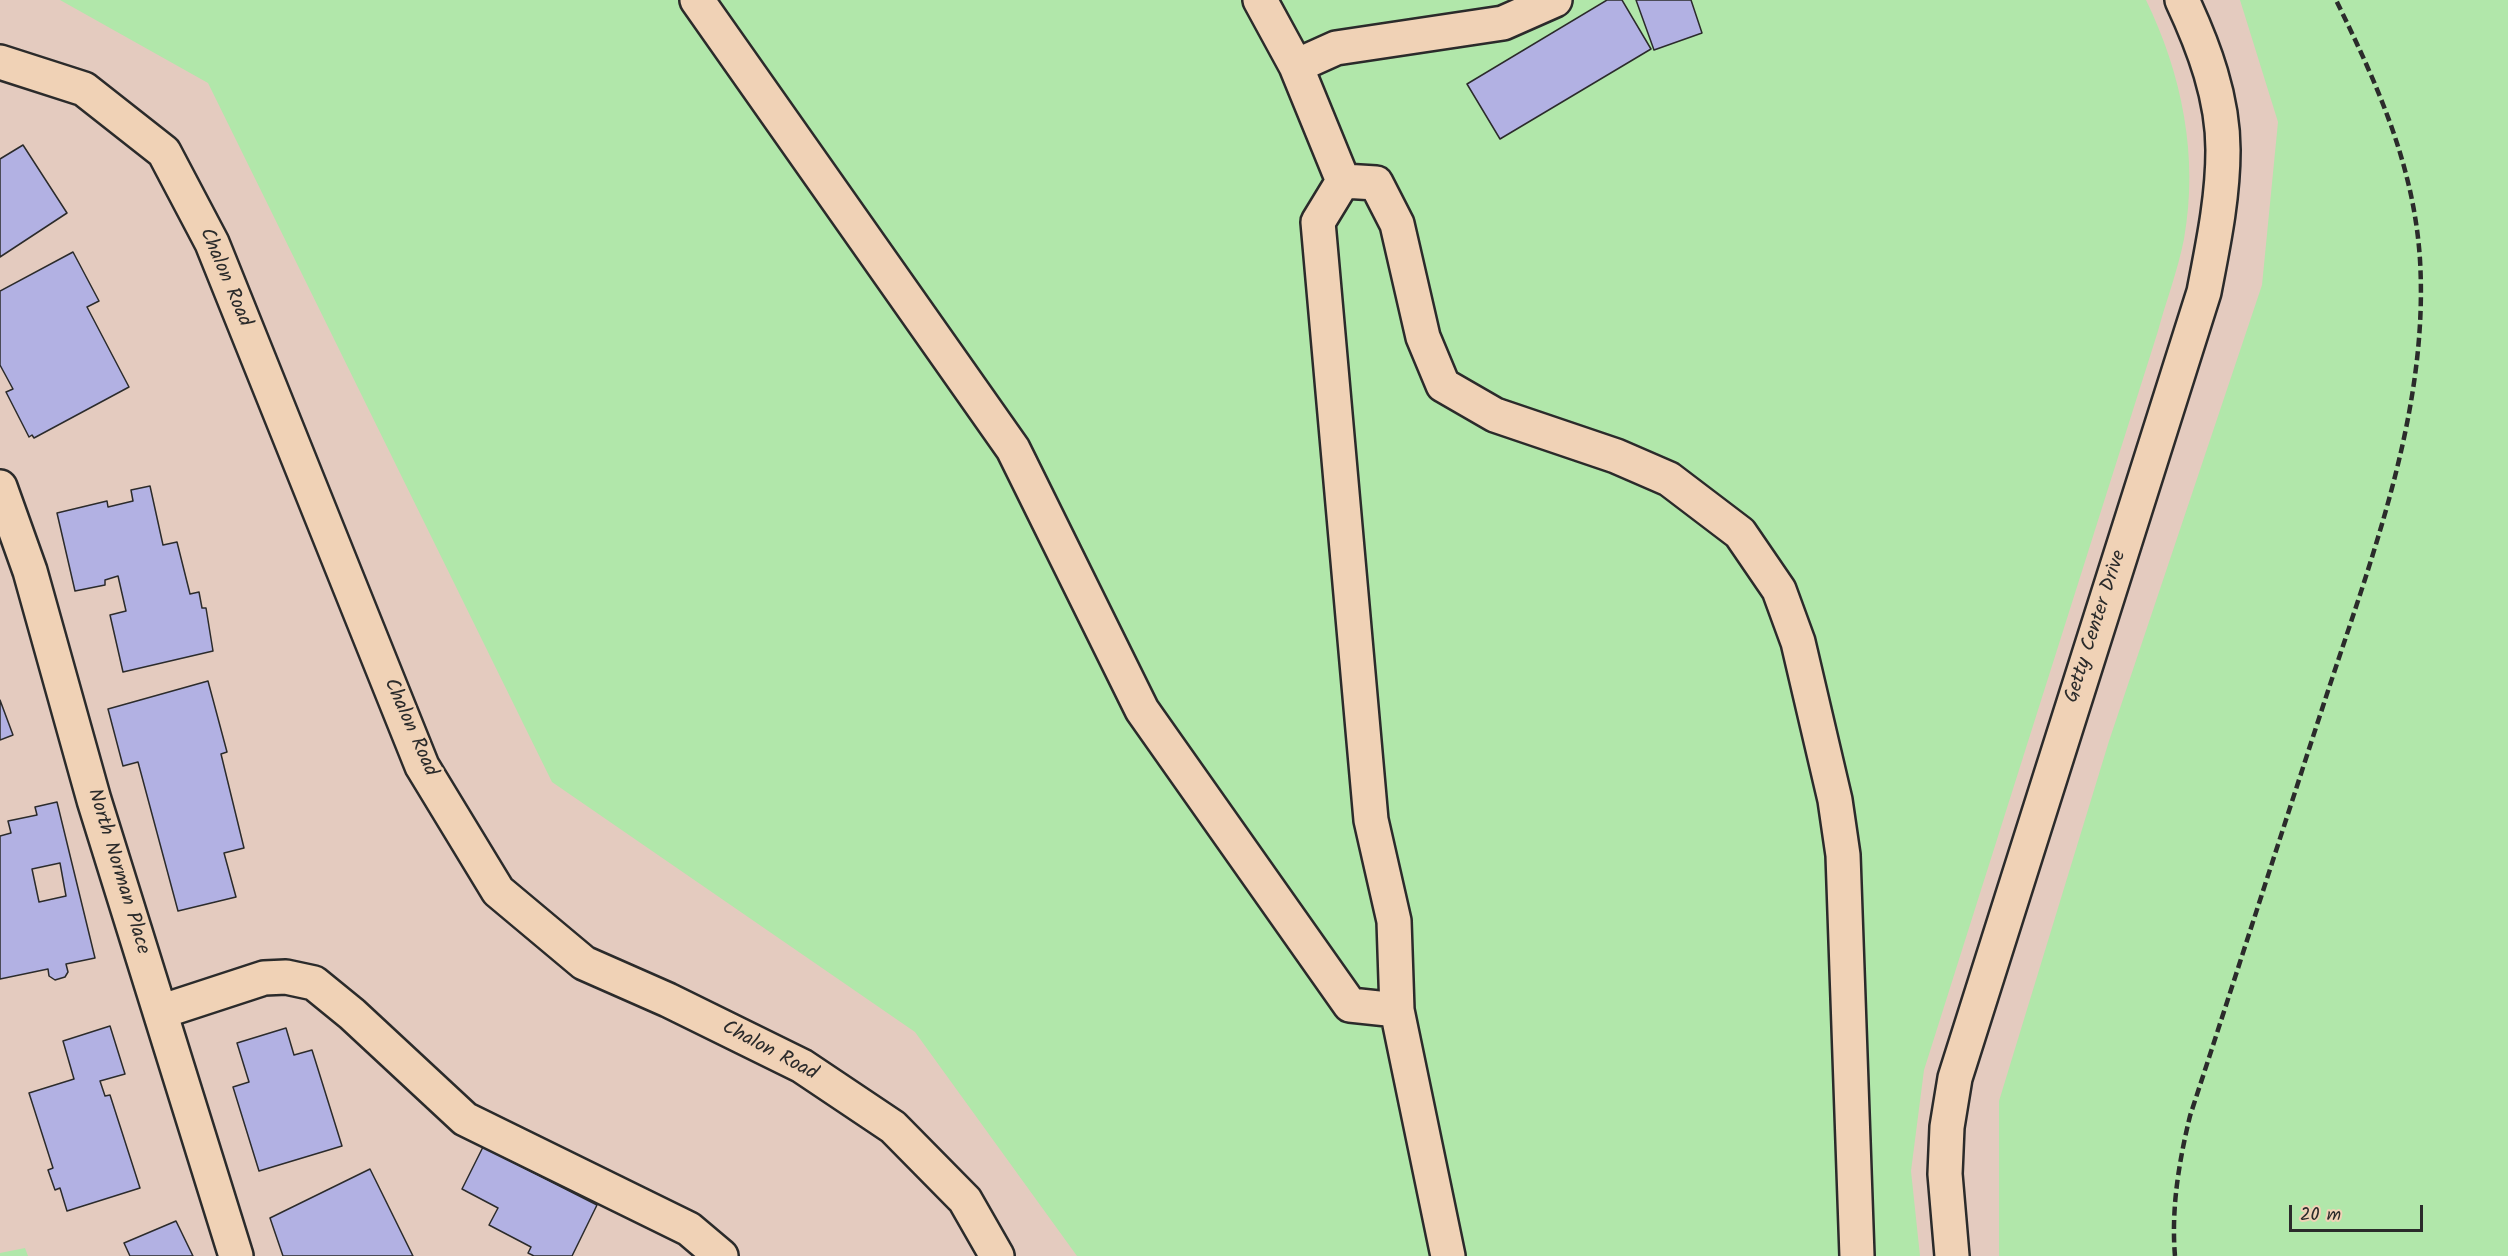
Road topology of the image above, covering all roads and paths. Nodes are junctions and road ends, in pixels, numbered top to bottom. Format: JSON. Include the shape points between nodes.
{"nodes":[{"id":1,"x":697,"y":0,"type":"edge"},
{"id":2,"x":1260,"y":0,"type":"edge"},
{"id":3,"x":1555,"y":0,"type":"edge"},
{"id":4,"x":2182,"y":0,"type":"edge"},
{"id":5,"x":0,"y":62,"type":"edge"},
{"id":6,"x":1296,"y":66,"type":"junction"},
{"id":7,"x":1343,"y":181,"type":"junction"},
{"id":8,"x":0,"y":487,"type":"edge"},
{"id":9,"x":1397,"y":1010,"type":"junction"},
{"id":10,"x":160,"y":1012,"type":"junction"},
{"id":11,"x":236,"y":1256,"type":"edge"},
{"id":12,"x":722,"y":1256,"type":"edge"},
{"id":13,"x":997,"y":1256,"type":"edge"},
{"id":14,"x":1448,"y":1256,"type":"edge"},
{"id":15,"x":1857,"y":1256,"type":"edge"},
{"id":16,"x":1952,"y":1256,"type":"edge"}],
"edges":[{"from":1,"to":9,"type":"street","via":[[1013,450],[1142,710],[1350,1005]]},
{"from":2,"to":6,"type":"street"},
{"from":3,"to":6,"type":"street","via":[[1503,23],[1336,48]]},
{"from":4,"to":16,"type":"street","name":"Getty Center Drive","via":[[2202,45],[2217,94],[2223,149],[2219,211],[2204,292],[1955,1078],[1945,1173]]},
{"from":5,"to":13,"type":"street","name":"Chalon Road","via":[[84,89],[164,152],[212,243],[422,766],[498,891],[584,963],[802,1066],[892,1127],[965,1200]]},
{"from":6,"to":7,"type":"street"},
{"from":7,"to":9,"type":"street","via":[[1318,222],[1371,820],[1394,921]]},
{"from":7,"to":15,"type":"street","via":[[1376,183],[1397,224],[1423,337],[1443,385],[1495,415],[1616,456],[1669,479],[1740,533],[1779,590],[1803,664],[1835,800],[1843,855]]},
{"from":8,"to":10,"type":"street","name":"North Norman Place","via":[[30,571],[94,800]]},
{"from":9,"to":14,"type":"street"},
{"from":10,"to":11,"type":"street","name":"North Norman Place"},
{"from":10,"to":12,"type":"street","via":[[264,978],[286,977],[314,983],[465,1119],[689,1229]]}]}
